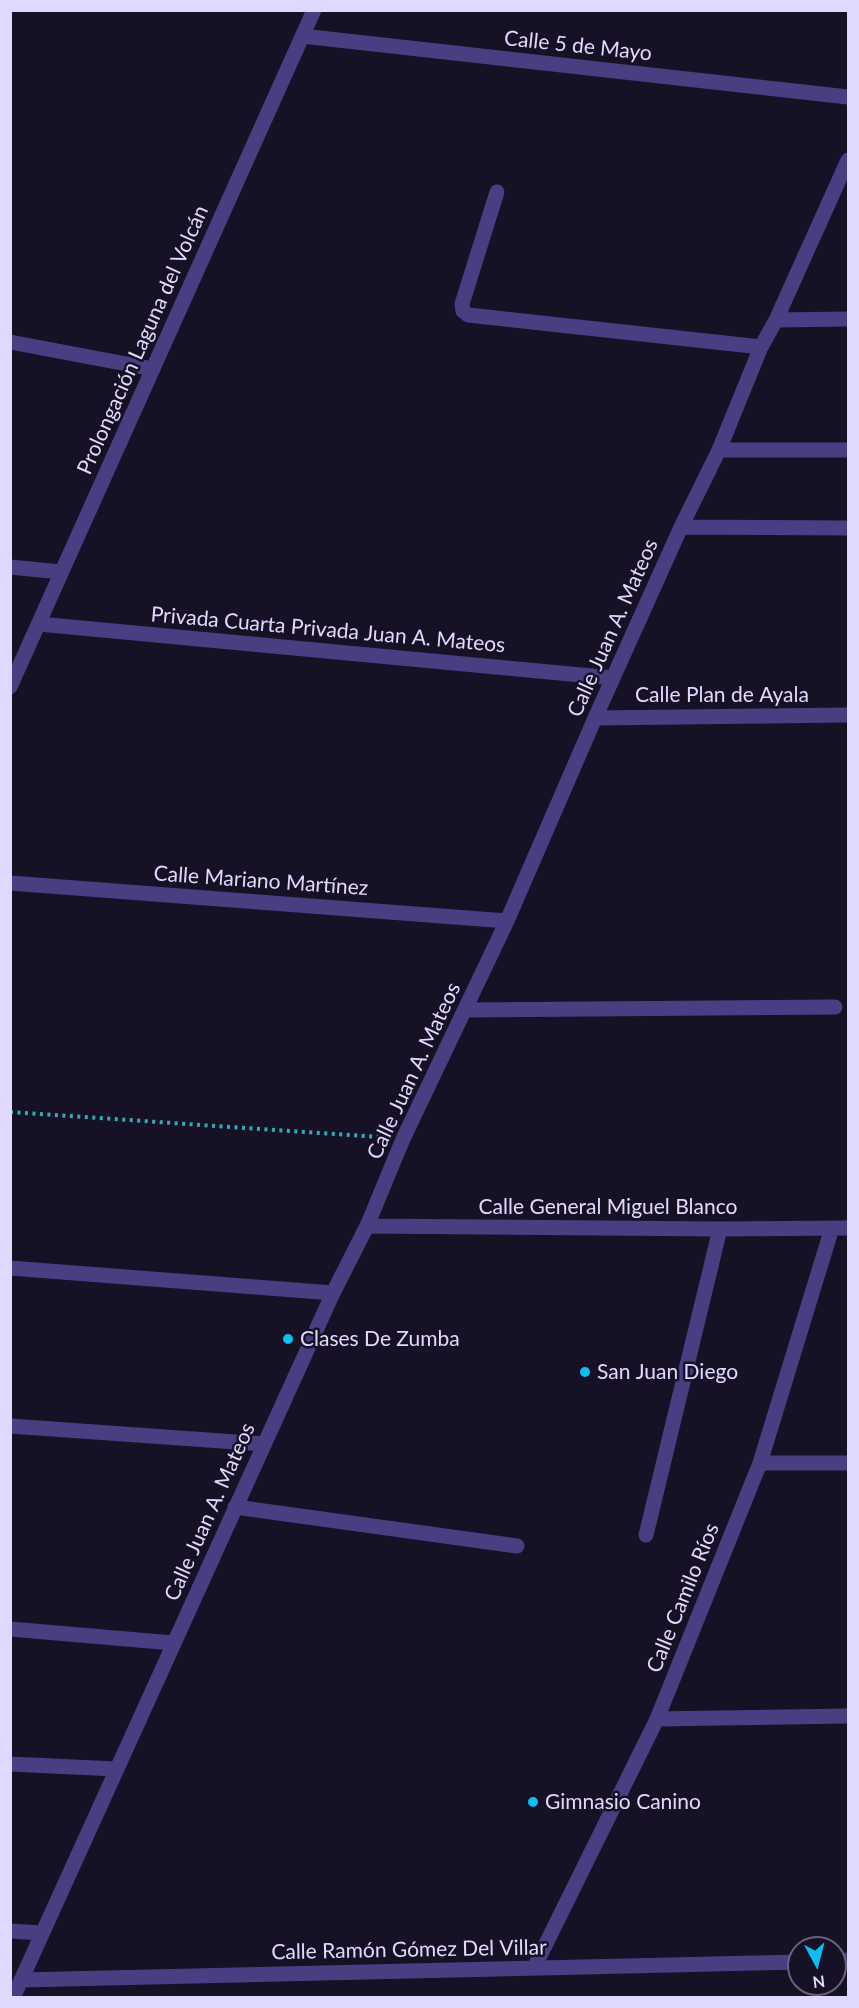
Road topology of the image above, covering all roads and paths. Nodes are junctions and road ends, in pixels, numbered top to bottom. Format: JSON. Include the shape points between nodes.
{"nodes":[{"id":1,"x":314,"y":10,"type":"edge"},
{"id":2,"x":302,"y":36,"type":"junction"},
{"id":3,"x":849,"y":97,"type":"edge"},
{"id":4,"x":849,"y":160,"type":"edge"},
{"id":5,"x":497,"y":192,"type":"dead end"},
{"id":6,"x":849,"y":319,"type":"edge"},
{"id":7,"x":776,"y":320,"type":"junction"},
{"id":8,"x":10,"y":342,"type":"edge"},
{"id":9,"x":761,"y":346,"type":"junction"},
{"id":10,"x":153,"y":369,"type":"junction"},
{"id":11,"x":719,"y":450,"type":"junction"},
{"id":12,"x":849,"y":450,"type":"edge"},
{"id":13,"x":681,"y":527,"type":"junction"},
{"id":14,"x":849,"y":528,"type":"edge"},
{"id":15,"x":10,"y":567,"type":"edge"},
{"id":16,"x":61,"y":572,"type":"junction"},
{"id":17,"x":39,"y":624,"type":"junction"},
{"id":18,"x":613,"y":678,"type":"junction"},
{"id":19,"x":10,"y":687,"type":"edge"},
{"id":20,"x":849,"y":716,"type":"edge"},
{"id":21,"x":595,"y":718,"type":"junction"},
{"id":22,"x":10,"y":883,"type":"edge"},
{"id":23,"x":507,"y":921,"type":"junction"},
{"id":24,"x":835,"y":1007,"type":"dead end"},
{"id":25,"x":466,"y":1010,"type":"junction"},
{"id":26,"x":10,"y":1112,"type":"edge"},
{"id":27,"x":403,"y":1139,"type":"junction"},
{"id":28,"x":367,"y":1226,"type":"junction"},
{"id":29,"x":832,"y":1228,"type":"junction"},
{"id":30,"x":849,"y":1228,"type":"edge"},
{"id":31,"x":720,"y":1229,"type":"junction"},
{"id":32,"x":10,"y":1268,"type":"edge"},
{"id":33,"x":333,"y":1293,"type":"junction"},
{"id":34,"x":10,"y":1426,"type":"edge"},
{"id":35,"x":264,"y":1444,"type":"junction"},
{"id":36,"x":760,"y":1463,"type":"junction"},
{"id":37,"x":849,"y":1464,"type":"edge"},
{"id":38,"x":235,"y":1507,"type":"junction"},
{"id":39,"x":646,"y":1535,"type":"dead end"},
{"id":40,"x":517,"y":1546,"type":"dead end"},
{"id":41,"x":10,"y":1629,"type":"edge"},
{"id":42,"x":174,"y":1643,"type":"junction"},
{"id":43,"x":849,"y":1716,"type":"edge"},
{"id":44,"x":657,"y":1719,"type":"junction"},
{"id":45,"x":10,"y":1764,"type":"edge"},
{"id":46,"x":116,"y":1769,"type":"junction"},
{"id":47,"x":10,"y":1930,"type":"edge"},
{"id":48,"x":42,"y":1933,"type":"junction"},
{"id":49,"x":787,"y":1962,"type":"edge"},
{"id":50,"x":534,"y":1968,"type":"junction"},
{"id":51,"x":21,"y":1980,"type":"junction"},
{"id":52,"x":13,"y":1998,"type":"edge"}],
"edges":[{"from":1,"to":2,"type":"street","name":"Prolongación Laguna del Volcán"},
{"from":2,"to":3,"type":"street","name":"Calle 5 de Mayo"},
{"from":2,"to":10,"type":"street","name":"Prolongación Laguna del Volcán"},
{"from":4,"to":7,"type":"street","name":"Calle Juan A. Mateos"},
{"from":5,"to":9,"type":"street","via":[[462,304],[468,315]]},
{"from":6,"to":7,"type":"street"},
{"from":7,"to":9,"type":"street","name":"Calle Juan A. Mateos"},
{"from":8,"to":10,"type":"street"},
{"from":9,"to":11,"type":"street","name":"Calle Juan A. Mateos"},
{"from":10,"to":16,"type":"street","name":"Prolongación Laguna del Volcán"},
{"from":11,"to":12,"type":"street"},
{"from":11,"to":13,"type":"street","name":"Calle Juan A. Mateos"},
{"from":13,"to":14,"type":"street"},
{"from":13,"to":18,"type":"street","name":"Calle Juan A. Mateos"},
{"from":15,"to":16,"type":"street"},
{"from":16,"to":17,"type":"street","name":"Prolongación Laguna del Volcán"},
{"from":17,"to":18,"type":"street","name":"Privada Cuarta Privada Juan A. Mateos"},
{"from":17,"to":19,"type":"street","name":"Prolongación Laguna del Volcán"},
{"from":18,"to":21,"type":"street","name":"Calle Juan A. Mateos"},
{"from":20,"to":21,"type":"street","name":"Calle Plan de Ayala"},
{"from":21,"to":23,"type":"street","name":"Calle Juan A. Mateos"},
{"from":22,"to":23,"type":"street","name":"Calle Mariano Martínez"},
{"from":23,"to":25,"type":"street","name":"Calle Juan A. Mateos"},
{"from":24,"to":25,"type":"street"},
{"from":25,"to":27,"type":"street","name":"Calle Juan A. Mateos"},
{"from":26,"to":27,"type":"path"},
{"from":27,"to":28,"type":"street","name":"Calle Juan A. Mateos"},
{"from":28,"to":31,"type":"street","name":"Calle General Miguel Blanco"},
{"from":28,"to":33,"type":"street","name":"Calle Juan A. Mateos"},
{"from":29,"to":30,"type":"street","name":"Calle General Miguel Blanco"},
{"from":29,"to":31,"type":"street","name":"Calle General Miguel Blanco"},
{"from":29,"to":36,"type":"street","name":"Calle Camilo Ríos"},
{"from":31,"to":39,"type":"street"},
{"from":32,"to":33,"type":"street"},
{"from":33,"to":35,"type":"street","name":"Calle Juan A. Mateos"},
{"from":34,"to":35,"type":"street"},
{"from":35,"to":38,"type":"street","name":"Calle Juan A. Mateos"},
{"from":36,"to":37,"type":"street"},
{"from":36,"to":44,"type":"street","name":"Calle Camilo Ríos"},
{"from":38,"to":40,"type":"street"},
{"from":38,"to":42,"type":"street","name":"Calle Juan A. Mateos"},
{"from":41,"to":42,"type":"street"},
{"from":42,"to":46,"type":"street","name":"Calle Juan A. Mateos"},
{"from":43,"to":44,"type":"street"},
{"from":44,"to":50,"type":"street","name":"Calle Camilo Ríos"},
{"from":45,"to":46,"type":"street"},
{"from":46,"to":48,"type":"street","name":"Calle Juan A. Mateos"},
{"from":47,"to":48,"type":"street"},
{"from":48,"to":51,"type":"street","name":"Calle Juan A. Mateos"},
{"from":49,"to":50,"type":"street","name":"Calle Ramón Gómez Del Villar"},
{"from":50,"to":51,"type":"street","name":"Calle Ramón Gómez Del Villar"},
{"from":51,"to":52,"type":"street","name":"Calle Juan A. Mateos"}]}
